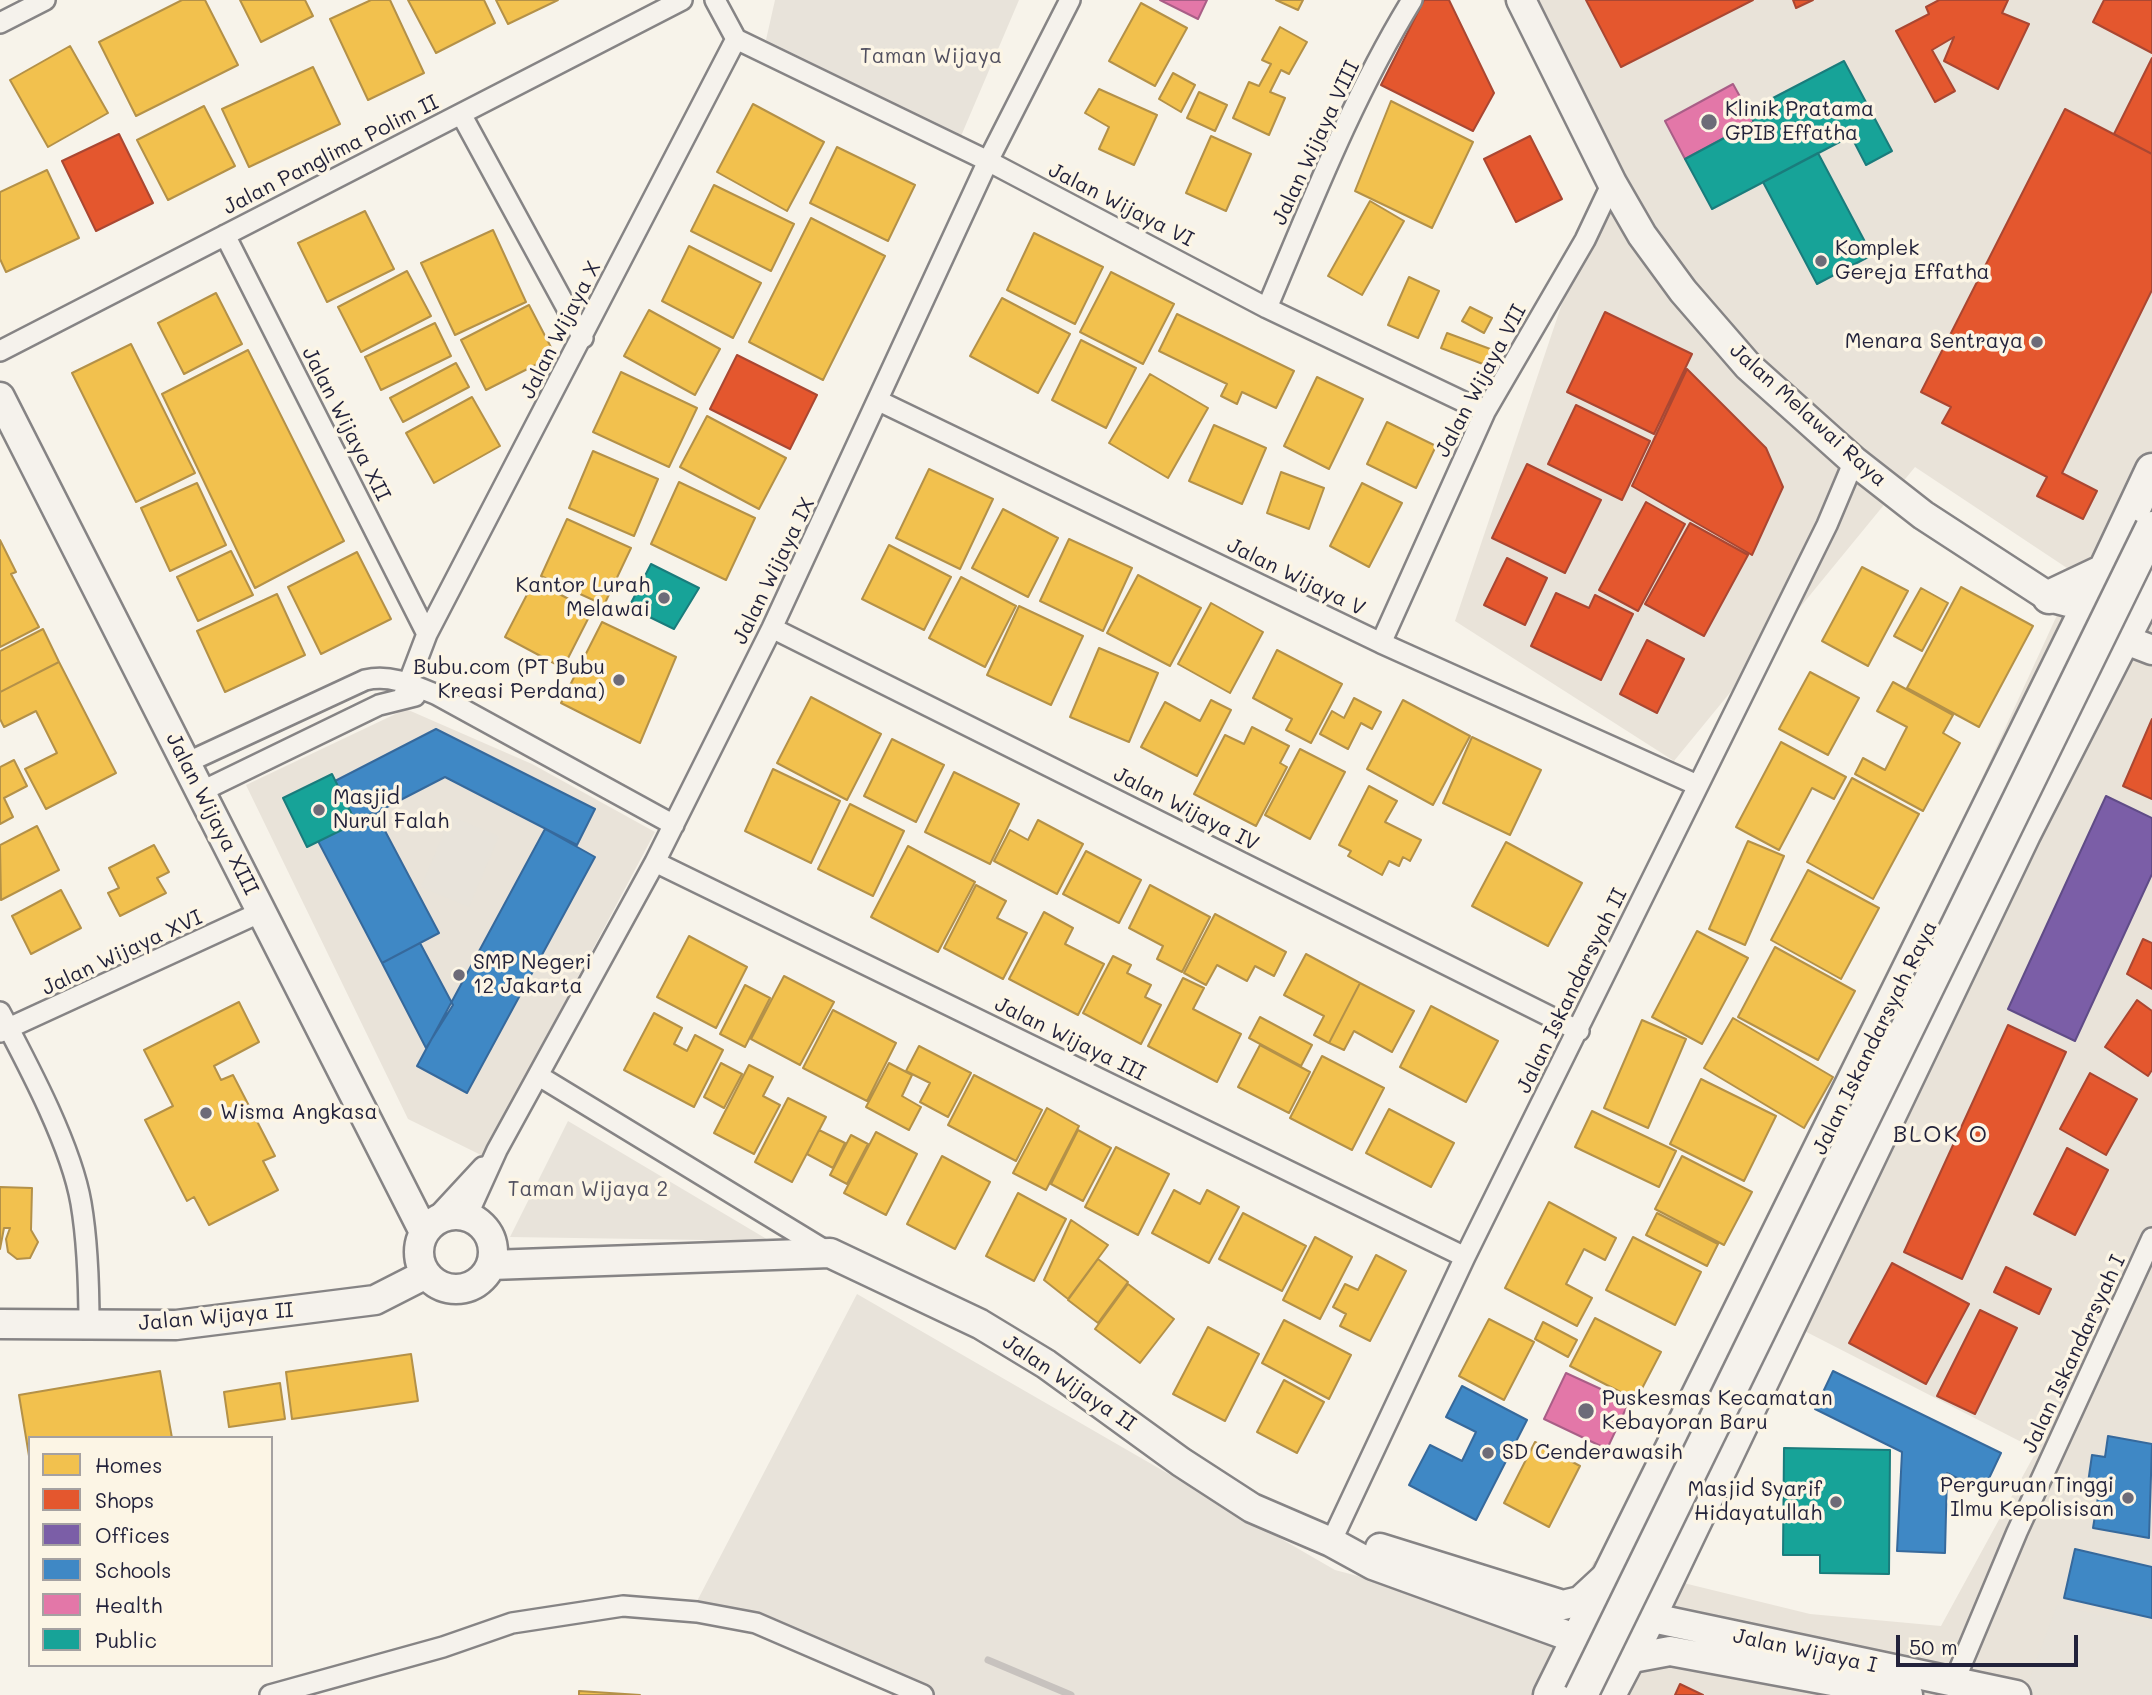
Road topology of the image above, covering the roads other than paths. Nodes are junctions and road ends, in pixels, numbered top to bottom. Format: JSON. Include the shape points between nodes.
{"nodes":[{"id":1,"x":45,"y":0,"type":"edge"},
{"id":2,"x":682,"y":0,"type":"edge"},
{"id":3,"x":715,"y":0,"type":"edge"},
{"id":4,"x":1070,"y":0,"type":"edge"},
{"id":5,"x":1412,"y":0,"type":"edge"},
{"id":6,"x":1521,"y":0,"type":"edge"},
{"id":7,"x":0,"y":23,"type":"edge"},
{"id":8,"x":736,"y":39,"type":"junction"},
{"id":9,"x":460,"y":114,"type":"junction"},
{"id":10,"x":988,"y":161,"type":"junction"},
{"id":11,"x":1612,"y":183,"type":"junction"},
{"id":12,"x":225,"y":235,"type":"junction"},
{"id":13,"x":1267,"y":308,"type":"junction"},
{"id":14,"x":583,"y":338,"type":"junction"},
{"id":15,"x":0,"y":351,"type":"edge"},
{"id":16,"x":0,"y":397,"type":"edge"},
{"id":17,"x":880,"y":401,"type":"junction"},
{"id":18,"x":1485,"y":412,"type":"junction"},
{"id":19,"x":1854,"y":461,"type":"junction"},
{"id":20,"x":2152,"y":470,"type":"edge"},
{"id":21,"x":2152,"y":528,"type":"edge"},
{"id":22,"x":2105,"y":570,"type":"junction"},
{"id":23,"x":2049,"y":597,"type":"junction"},
{"id":24,"x":2141,"y":612,"type":"edge"},
{"id":25,"x":2083,"y":616,"type":"junction"},
{"id":26,"x":772,"y":628,"type":"junction"},
{"id":27,"x":427,"y":634,"type":"junction"},
{"id":28,"x":1381,"y":643,"type":"junction"},
{"id":29,"x":2152,"y":650,"type":"edge"},
{"id":30,"x":405,"y":690,"type":"junction"},
{"id":31,"x":186,"y":763,"type":"junction"},
{"id":32,"x":1697,"y":785,"type":"junction"},
{"id":33,"x":200,"y":792,"type":"junction"},
{"id":34,"x":674,"y":825,"type":"junction"},
{"id":35,"x":655,"y":862,"type":"junction"},
{"id":36,"x":261,"y":912,"type":"junction"},
{"id":37,"x":0,"y":1012,"type":"edge"},
{"id":38,"x":5,"y":1031,"type":"edge"},
{"id":39,"x":1579,"y":1031,"type":"junction"},
{"id":40,"x":539,"y":1076,"type":"junction"},
{"id":41,"x":497,"y":1150,"type":"junction"},
{"id":42,"x":467,"y":1216,"type":"junction"},
{"id":43,"x":428,"y":1227,"type":"junction"},
{"id":44,"x":2152,"y":1238,"type":"edge"},
{"id":45,"x":830,"y":1253,"type":"junction"},
{"id":46,"x":1465,"y":1257,"type":"junction"},
{"id":47,"x":491,"y":1265,"type":"junction"},
{"id":48,"x":426,"y":1274,"type":"junction"},
{"id":49,"x":0,"y":1324,"type":"edge"},
{"id":50,"x":89,"y":1326,"type":"junction"},
{"id":51,"x":1333,"y":1538,"type":"junction"},
{"id":52,"x":1611,"y":1572,"type":"junction"},
{"id":53,"x":1595,"y":1604,"type":"junction"},
{"id":54,"x":1649,"y":1619,"type":"junction"},
{"id":55,"x":1577,"y":1639,"type":"junction"},
{"id":56,"x":1627,"y":1660,"type":"junction"},
{"id":57,"x":1954,"y":1682,"type":"junction"},
{"id":58,"x":270,"y":1695,"type":"edge"},
{"id":59,"x":923,"y":1695,"type":"edge"},
{"id":60,"x":1550,"y":1695,"type":"edge"},
{"id":61,"x":1581,"y":1695,"type":"edge"},
{"id":62,"x":1609,"y":1695,"type":"edge"},
{"id":63,"x":1908,"y":1695,"type":"edge"},
{"id":64,"x":2017,"y":1695,"type":"edge"}],
"edges":[{"from":1,"to":7,"type":"street"},
{"from":2,"to":9,"type":"street","name":"Jalan Panglima Polim II"},
{"from":3,"to":8,"type":"street"},
{"from":4,"to":10,"type":"street","name":"Jalan Wijaya IX"},
{"from":5,"to":13,"type":"street","name":"Jalan Wijaya VIII","via":[[1331,158]]},
{"from":6,"to":11,"type":"street","name":"Jalan Melawai Raya"},
{"from":8,"to":10,"type":"street","name":"Jalan Wijaya VI"},
{"from":8,"to":14,"type":"street","name":"Jalan Wijaya X"},
{"from":9,"to":12,"type":"street","name":"Jalan Panglima Polim II"},
{"from":9,"to":14,"type":"street"},
{"from":10,"to":13,"type":"street","name":"Jalan Wijaya VI"},
{"from":10,"to":17,"type":"street","name":"Jalan Wijaya IX"},
{"from":11,"to":18,"type":"street","name":"Jalan Wijaya VII"},
{"from":11,"to":19,"type":"street","name":"Jalan Melawai Raya","via":[[1683,291],[1748,366]]},
{"from":12,"to":15,"type":"street","name":"Jalan Panglima Polim II"},
{"from":12,"to":27,"type":"street","name":"Jalan Wijaya XII"},
{"from":13,"to":18,"type":"street","name":"Jalan Wijaya VI"},
{"from":14,"to":27,"type":"street","name":"Jalan Wijaya X"},
{"from":16,"to":31,"type":"street","name":"Jalan Wijaya XIII"},
{"from":17,"to":26,"type":"street","name":"Jalan Wijaya IX"},
{"from":17,"to":28,"type":"street","name":"Jalan Wijaya V"},
{"from":18,"to":28,"type":"street","name":"Jalan Wijaya VII"},
{"from":19,"to":23,"type":"street","name":"Jalan Melawai Raya","via":[[1923,515]]},
{"from":19,"to":32,"type":"street","name":"Jalan Iskandarsyah II","via":[[1828,525]]},
{"from":20,"to":22,"type":"main road","name":"Jalan Iskandarsyah Raya"},
{"from":21,"to":61,"type":"main road","bridge":true},
{"from":22,"to":23,"type":"main road"},
{"from":22,"to":25,"type":"main road","name":"Jalan Iskandarsyah Raya"},
{"from":23,"to":25,"type":"street","name":"Jalan Melawai Raya"},
{"from":24,"to":25,"type":"street","name":"Jalan Melawai Raya"},
{"from":24,"to":29,"type":"street","name":"Jalan Melawai Raya"},
{"from":24,"to":54,"type":"main road","via":[[2024,834]]},
{"from":25,"to":52,"type":"main road","name":"Jalan Iskandarsyah Raya"},
{"from":26,"to":34,"type":"street","name":"Jalan Wijaya IX"},
{"from":26,"to":39,"type":"street","name":"Jalan Wijaya IV"},
{"from":27,"to":30,"type":"street","name":"Jalan Wijaya X"},
{"from":28,"to":32,"type":"street","name":"Jalan Wijaya V"},
{"from":30,"to":31,"type":"street","via":[[379,677],[365,680]]},
{"from":30,"to":33,"type":"street"},
{"from":30,"to":34,"type":"street","via":[[437,695]]},
{"from":31,"to":33,"type":"street","name":"Jalan Wijaya XIII"},
{"from":32,"to":39,"type":"street","name":"Jalan Iskandarsyah II"},
{"from":33,"to":36,"type":"street","name":"Jalan Wijaya XIII"},
{"from":34,"to":35,"type":"street","name":"Jalan Wijaya IX"},
{"from":35,"to":40,"type":"street","name":"Jalan Wijaya IX"},
{"from":35,"to":46,"type":"street","name":"Jalan Wijaya III"},
{"from":36,"to":38,"type":"street","name":"Jalan Wijaya XVI"},
{"from":36,"to":43,"type":"street","name":"Jalan Wijaya XIII"},
{"from":37,"to":38,"type":"street"},
{"from":38,"to":50,"type":"street","via":[[61,1140],[81,1201]]},
{"from":39,"to":46,"type":"street","name":"Jalan Iskandarsyah II"},
{"from":40,"to":41,"type":"street","name":"Jalan Wijaya IX"},
{"from":40,"to":45,"type":"street","name":"Jalan Wijaya II"},
{"from":41,"to":42,"type":"street","name":"Jalan Wijaya IX"},
{"from":41,"to":43,"type":"street","name":"Jalan Wijaya IX"},
{"from":42,"to":43,"type":"street","via":[[446,1215]]},
{"from":42,"to":47,"type":"street","via":[[489,1236]]},
{"from":43,"to":48,"type":"street","via":[[418,1253]]},
{"from":44,"to":57,"type":"street","name":"Jalan Iskandarsyah I","via":[[2017,1532]]},
{"from":45,"to":47,"type":"street","name":"Jalan Wijaya II"},
{"from":45,"to":51,"type":"street","name":"Jalan Wijaya II","via":[[980,1324],[1046,1364],[1252,1508]]},
{"from":46,"to":51,"type":"street","name":"Jalan Iskandarsyah II"},
{"from":47,"to":48,"type":"street","via":[[478,1282],[458,1289],[438,1285]]},
{"from":48,"to":50,"type":"street","name":"Jalan Wijaya II","via":[[375,1300],[176,1325]]},
{"from":49,"to":50,"type":"street","name":"Jalan Wijaya II"},
{"from":51,"to":52,"type":"street","name":"Jalan Wijaya II","via":[[1563,1605],[1580,1601]]},
{"from":51,"to":55,"type":"street","name":"Jalan Wijaya II","via":[[1374,1565]]},
{"from":52,"to":53,"type":"main road","name":"Jalan Iskandarsyah Raya"},
{"from":53,"to":54,"type":"street","name":"Jalan Wijaya I"},
{"from":53,"to":55,"type":"main road","name":"Jalan Iskandarsyah Raya"},
{"from":54,"to":56,"type":"main road"},
{"from":54,"to":57,"type":"street","name":"Jalan Wijaya I"},
{"from":55,"to":60,"type":"main road","name":"Jalan Iskandarsyah Raya"},
{"from":56,"to":62,"type":"main road"},
{"from":56,"to":63,"type":"street","name":"Jalan Wijaya I","via":[[1670,1651]]},
{"from":57,"to":64,"type":"street","name":"Jalan Wijaya I"},
{"from":58,"to":59,"type":"street","via":[[512,1623],[623,1606],[756,1623]]}]}
